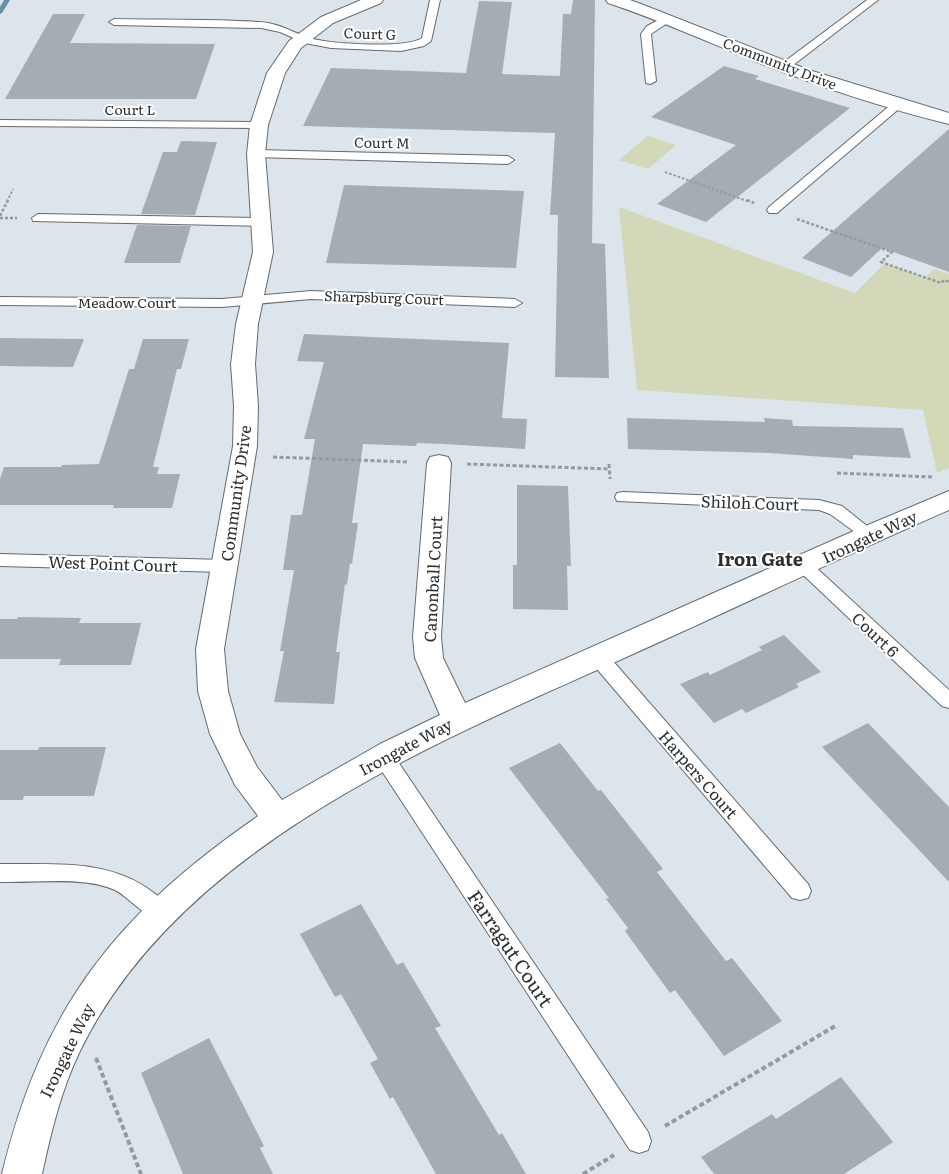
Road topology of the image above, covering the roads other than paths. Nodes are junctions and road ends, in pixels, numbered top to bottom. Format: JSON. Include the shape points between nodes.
{"nodes":[{"id":1,"x":375,"y":0,"type":"edge"},
{"id":2,"x":435,"y":0,"type":"edge"},
{"id":3,"x":614,"y":0,"type":"edge"},
{"id":4,"x":873,"y":0,"type":"edge"},
{"id":5,"x":668,"y":18,"type":"junction"},
{"id":6,"x":114,"y":22,"type":"dead end"},
{"id":7,"x":302,"y":38,"type":"junction"},
{"id":8,"x":784,"y":67,"type":"junction"},
{"id":9,"x":650,"y":81,"type":"dead end"},
{"id":10,"x":897,"y":105,"type":"junction"},
{"id":11,"x":949,"y":119,"type":"edge"},
{"id":12,"x":0,"y":123,"type":"edge"},
{"id":13,"x":259,"y":125,"type":"junction"},
{"id":14,"x":256,"y":154,"type":"junction"},
{"id":15,"x":508,"y":160,"type":"dead end"},
{"id":16,"x":773,"y":210,"type":"road end"},
{"id":17,"x":38,"y":218,"type":"dead end"},
{"id":18,"x":262,"y":222,"type":"junction"},
{"id":19,"x":253,"y":299,"type":"junction"},
{"id":20,"x":0,"y":301,"type":"edge"},
{"id":21,"x":515,"y":303,"type":"dead end"},
{"id":22,"x":439,"y":463,"type":"dead end"},
{"id":23,"x":943,"y":491,"type":"edge"},
{"id":24,"x":623,"y":497,"type":"dead end"},
{"id":25,"x":869,"y":534,"type":"junction"},
{"id":26,"x":0,"y":560,"type":"edge"},
{"id":27,"x":225,"y":566,"type":"junction"},
{"id":28,"x":804,"y":566,"type":"junction"},
{"id":29,"x":598,"y":657,"type":"junction"},
{"id":30,"x":949,"y":702,"type":"edge"},
{"id":31,"x":457,"y":718,"type":"junction"},
{"id":32,"x":383,"y":756,"type":"junction"},
{"id":33,"x":278,"y":817,"type":"junction"},
{"id":34,"x":0,"y":873,"type":"edge"},
{"id":35,"x":800,"y":892,"type":"dead end"},
{"id":36,"x":162,"y":912,"type":"junction"},
{"id":37,"x":639,"y":1141,"type":"road end"},
{"id":38,"x":22,"y":1174,"type":"edge"}],
"edges":[{"from":1,"to":7,"type":"street","name":"Community Drive","via":[[335,16]]},
{"from":2,"to":7,"type":"lane","name":"Court G","via":[[427,39],[411,47],[331,45]]},
{"from":3,"to":5,"type":"street","name":"Community Drive"},
{"from":4,"to":8,"type":"lane"},
{"from":5,"to":8,"type":"street","name":"Community Drive"},
{"from":5,"to":9,"type":"lane","via":[[646,34]]},
{"from":6,"to":7,"type":"lane","via":[[261,25],[283,29]]},
{"from":7,"to":13,"type":"street","name":"Community Drive","via":[[284,58],[276,73]]},
{"from":8,"to":10,"type":"street","name":"Community Drive"},
{"from":10,"to":11,"type":"street","name":"Community Drive"},
{"from":10,"to":16,"type":"lane"},
{"from":12,"to":13,"type":"lane","name":"Court L"},
{"from":13,"to":14,"type":"street","name":"Community Drive"},
{"from":14,"to":15,"type":"lane","name":"Court M"},
{"from":14,"to":18,"type":"street","name":"Community Drive"},
{"from":17,"to":18,"type":"lane"},
{"from":18,"to":19,"type":"street","name":"Community Drive","via":[[263,252]]},
{"from":19,"to":20,"type":"lane","name":"Meadow Court","via":[[222,303]]},
{"from":19,"to":21,"type":"lane","name":"Sharpsburg Court","via":[[311,294]]},
{"from":19,"to":27,"type":"street","name":"Community Drive","via":[[243,364],[245,446]]},
{"from":22,"to":31,"type":"street","name":"Canonball Court","via":[[428,658]]},
{"from":23,"to":25,"type":"street","name":"Irongate Way"},
{"from":24,"to":25,"type":"lane","name":"Shiloh Court","via":[[819,505],[836,510]]},
{"from":25,"to":28,"type":"street","name":"Irongate Way"},
{"from":26,"to":27,"type":"lane","name":"West Point Court"},
{"from":27,"to":33,"type":"street","name":"Community Drive","via":[[210,649],[213,691],[225,734],[246,776]]},
{"from":28,"to":29,"type":"street","name":"Irongate Way"},
{"from":28,"to":30,"type":"lane","name":"Court 6"},
{"from":29,"to":31,"type":"street","name":"Irongate Way"},
{"from":29,"to":35,"type":"lane","name":"Harpers Court"},
{"from":31,"to":32,"type":"street","name":"Irongate Way"},
{"from":32,"to":33,"type":"street","name":"Irongate Way"},
{"from":32,"to":37,"type":"lane","name":"Farragut Court"},
{"from":33,"to":36,"type":"street","name":"Irongate Way","via":[[216,863]]},
{"from":34,"to":36,"type":"lane","via":[[90,876],[112,880],[131,889]]},
{"from":36,"to":38,"type":"street","name":"Irongate Way","via":[[113,966],[69,1035],[38,1108]]}]}
